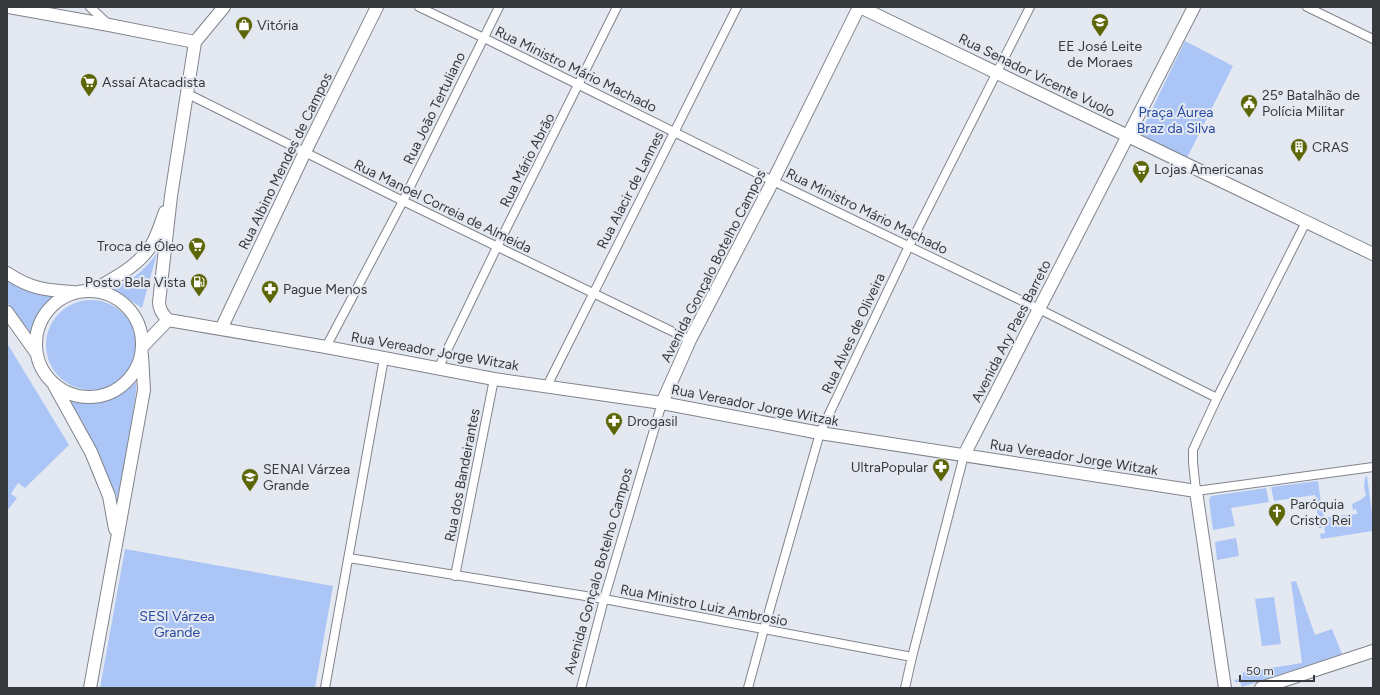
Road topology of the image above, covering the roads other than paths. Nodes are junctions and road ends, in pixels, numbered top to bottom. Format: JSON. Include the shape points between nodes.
{"nodes":[{"id":1,"x":9,"y":7,"type":"edge"},
{"id":2,"x":90,"y":7,"type":"edge"},
{"id":3,"x":377,"y":7,"type":"edge"},
{"id":4,"x":419,"y":7,"type":"edge"},
{"id":5,"x":499,"y":7,"type":"edge"},
{"id":6,"x":617,"y":7,"type":"edge"},
{"id":7,"x":737,"y":7,"type":"edge"},
{"id":8,"x":860,"y":7,"type":"edge"},
{"id":9,"x":1030,"y":7,"type":"edge"},
{"id":10,"x":1194,"y":7,"type":"edge"},
{"id":11,"x":1307,"y":7,"type":"edge"},
{"id":12,"x":221,"y":8,"type":"edge"},
{"id":13,"x":109,"y":24,"type":"junction"},
{"id":14,"x":484,"y":38,"type":"junction"},
{"id":15,"x":1373,"y":39,"type":"edge"},
{"id":16,"x":195,"y":42,"type":"junction"},
{"id":17,"x":997,"y":73,"type":"junction"},
{"id":18,"x":579,"y":85,"type":"junction"},
{"id":19,"x":186,"y":93,"type":"junction"},
{"id":20,"x":674,"y":132,"type":"junction"},
{"id":21,"x":1128,"y":136,"type":"junction"},
{"id":22,"x":305,"y":152,"type":"junction"},
{"id":23,"x":773,"y":181,"type":"junction"},
{"id":24,"x":171,"y":196,"type":"junction"},
{"id":25,"x":403,"y":201,"type":"junction"},
{"id":26,"x":1306,"y":222,"type":"junction"},
{"id":27,"x":909,"y":246,"type":"junction"},
{"id":28,"x":497,"y":247,"type":"junction"},
{"id":29,"x":1373,"y":254,"type":"edge"},
{"id":30,"x":7,"y":272,"type":"edge"},
{"id":31,"x":92,"y":291,"type":"junction"},
{"id":32,"x":76,"y":293,"type":"junction"},
{"id":33,"x":593,"y":293,"type":"junction"},
{"id":34,"x":1039,"y":309,"type":"junction"},
{"id":35,"x":7,"y":312,"type":"edge"},
{"id":36,"x":168,"y":320,"type":"junction"},
{"id":37,"x":221,"y":329,"type":"junction"},
{"id":38,"x":690,"y":340,"type":"junction"},
{"id":39,"x":326,"y":347,"type":"junction"},
{"id":40,"x":143,"y":350,"type":"junction"},
{"id":41,"x":37,"y":354,"type":"junction"},
{"id":42,"x":384,"y":358,"type":"junction"},
{"id":43,"x":439,"y":367,"type":"junction"},
{"id":44,"x":494,"y":378,"type":"junction"},
{"id":45,"x":53,"y":383,"type":"junction"},
{"id":46,"x":547,"y":386,"type":"junction"},
{"id":47,"x":1217,"y":398,"type":"junction"},
{"id":48,"x":662,"y":403,"type":"junction"},
{"id":49,"x":820,"y":433,"type":"junction"},
{"id":50,"x":964,"y":455,"type":"junction"},
{"id":51,"x":1373,"y":467,"type":"edge"},
{"id":52,"x":1196,"y":491,"type":"junction"},
{"id":53,"x":116,"y":540,"type":"junction"},
{"id":54,"x":349,"y":558,"type":"junction"},
{"id":55,"x":455,"y":576,"type":"junction"},
{"id":56,"x":604,"y":599,"type":"junction"},
{"id":57,"x":764,"y":629,"type":"junction"},
{"id":58,"x":1373,"y":651,"type":"edge"},
{"id":59,"x":912,"y":657,"type":"junction"},
{"id":60,"x":90,"y":688,"type":"edge"},
{"id":61,"x":325,"y":688,"type":"edge"},
{"id":62,"x":581,"y":688,"type":"edge"},
{"id":63,"x":748,"y":688,"type":"edge"},
{"id":64,"x":905,"y":688,"type":"edge"},
{"id":65,"x":1225,"y":688,"type":"edge"},
{"id":66,"x":1261,"y":688,"type":"edge"}],
"edges":[{"from":1,"to":13,"type":"street"},
{"from":2,"to":13,"type":"street"},
{"from":3,"to":22,"type":"street","name":"Rua Albino Mendes de Campos"},
{"from":4,"to":14,"type":"street","name":"Rua Ministro Mário Machado"},
{"from":5,"to":14,"type":"street","name":"Rua João Tertuliano"},
{"from":6,"to":18,"type":"street","name":"Rua Mário Abrão"},
{"from":7,"to":20,"type":"street","name":"Rua Alacir de Lannes"},
{"from":8,"to":17,"type":"street","name":"Rua Senador Vicente Vuolo"},
{"from":8,"to":23,"type":"street","name":"Avenida Gonçalo Botelho Campos"},
{"from":9,"to":17,"type":"street","name":"Rua Alves de Oliveira"},
{"from":10,"to":21,"type":"street","name":"Avenida Ary Paes Barreto"},
{"from":11,"to":15,"type":"street"},
{"from":12,"to":16,"type":"street"},
{"from":13,"to":16,"type":"street"},
{"from":14,"to":18,"type":"street","name":"Rua Ministro Mário Machado"},
{"from":14,"to":25,"type":"street","name":"Rua João Tertuliano"},
{"from":16,"to":19,"type":"street"},
{"from":17,"to":21,"type":"street","name":"Rua Senador Vicente Vuolo"},
{"from":17,"to":27,"type":"street","name":"Rua Alves de Oliveira"},
{"from":18,"to":20,"type":"street","name":"Rua Ministro Mário Machado"},
{"from":18,"to":28,"type":"street","name":"Rua Mário Abrão"},
{"from":19,"to":22,"type":"street","name":"Rua Manoel Correia de Almeida"},
{"from":19,"to":24,"type":"street"},
{"from":20,"to":23,"type":"street","name":"Rua Ministro Mário Machado"},
{"from":20,"to":33,"type":"street","name":"Rua Alacir de Lannes"},
{"from":21,"to":26,"type":"street","name":"Rua Senador Vicente Vuolo"},
{"from":21,"to":34,"type":"street","name":"Avenida Ary Paes Barreto"},
{"from":22,"to":25,"type":"street","name":"Rua Manoel Correia de Almeida"},
{"from":22,"to":37,"type":"street","name":"Rua Albino Mendes de Campos"},
{"from":23,"to":27,"type":"street","name":"Rua Ministro Mário Machado"},
{"from":23,"to":38,"type":"street","name":"Avenida Gonçalo Botelho Campos"},
{"from":24,"to":31,"type":"street","via":[[146,253],[134,264]]},
{"from":24,"to":36,"type":"street","via":[[159,302],[159,307]]},
{"from":25,"to":28,"type":"street","name":"Rua Manoel Correia de Almeida"},
{"from":25,"to":39,"type":"street","name":"Rua João Tertuliano"},
{"from":26,"to":29,"type":"street","name":"Rua Senador Vicente Vuolo"},
{"from":26,"to":47,"type":"street"},
{"from":27,"to":34,"type":"street","name":"Rua Ministro Mário Machado"},
{"from":27,"to":49,"type":"street","name":"Rua Alves de Oliveira"},
{"from":28,"to":33,"type":"street","name":"Rua Manoel Correia de Almeida"},
{"from":28,"to":43,"type":"street","name":"Rua Mário Abrão"},
{"from":30,"to":32,"type":"street","via":[[21,282],[40,289]]},
{"from":31,"to":32,"type":"street"},
{"from":31,"to":40,"type":"street","via":[[117,299],[127,307],[135,317]]},
{"from":32,"to":41,"type":"street","via":[[61,299],[49,309],[40,323],[36,338]]},
{"from":33,"to":38,"type":"street","name":"Rua Manoel Correia de Almeida"},
{"from":33,"to":46,"type":"street","name":"Rua Alacir de Lannes"},
{"from":34,"to":47,"type":"street","name":"Rua Ministro Mário Machado"},
{"from":34,"to":50,"type":"street","name":"Avenida Ary Paes Barreto"},
{"from":35,"to":41,"type":"street"},
{"from":36,"to":37,"type":"street","name":"Rua Vereador Jorge Witzak"},
{"from":36,"to":40,"type":"street"},
{"from":37,"to":39,"type":"street","name":"Rua Vereador Jorge Witzak"},
{"from":38,"to":48,"type":"street","name":"Avenida Gonçalo Botelho Campos"},
{"from":39,"to":42,"type":"street","name":"Rua Vereador Jorge Witzak"},
{"from":40,"to":45,"type":"street","via":[[138,365],[129,379],[116,390],[100,396],[84,397],[73,394]]},
{"from":40,"to":53,"type":"street","via":[[144,390]]},
{"from":41,"to":45,"type":"street"},
{"from":42,"to":43,"type":"street","name":"Rua Vereador Jorge Witzak"},
{"from":42,"to":54,"type":"street"},
{"from":43,"to":44,"type":"street","name":"Rua Vereador Jorge Witzak"},
{"from":44,"to":46,"type":"street","name":"Rua Vereador Jorge Witzak"},
{"from":44,"to":55,"type":"street","name":"Rua dos Bandeirantes"},
{"from":45,"to":53,"type":"street","via":[[91,452],[107,490]]},
{"from":46,"to":48,"type":"street","name":"Rua Vereador Jorge Witzak"},
{"from":47,"to":52,"type":"street","via":[[1193,450]]},
{"from":48,"to":49,"type":"street","name":"Rua Vereador Jorge Witzak"},
{"from":48,"to":56,"type":"street","name":"Avenida Gonçalo Botelho Campos"},
{"from":49,"to":50,"type":"street","name":"Rua Vereador Jorge Witzak"},
{"from":49,"to":57,"type":"street","name":"Rua Alves de Oliveira"},
{"from":50,"to":52,"type":"street","name":"Rua Vereador Jorge Witzak"},
{"from":50,"to":59,"type":"street","name":"Avenida Ary Paes Barreto"},
{"from":51,"to":52,"type":"street","name":"Rua Vereador Jorge Witzak"},
{"from":52,"to":65,"type":"street"},
{"from":53,"to":60,"type":"street"},
{"from":54,"to":55,"type":"street","name":"Rua Ministro Luiz Ambrosio"},
{"from":54,"to":61,"type":"street"},
{"from":55,"to":56,"type":"street","name":"Rua Ministro Luiz Ambrosio"},
{"from":56,"to":57,"type":"street","name":"Rua Ministro Luiz Ambrosio"},
{"from":56,"to":62,"type":"street","name":"Avenida Gonçalo Botelho Campos"},
{"from":57,"to":59,"type":"street","name":"Rua Ministro Luiz Ambrosio"},
{"from":57,"to":63,"type":"street","name":"Rua Alves de Oliveira"},
{"from":58,"to":66,"type":"street"},
{"from":59,"to":64,"type":"street","name":"Avenida Ary Paes Barreto"}]}
